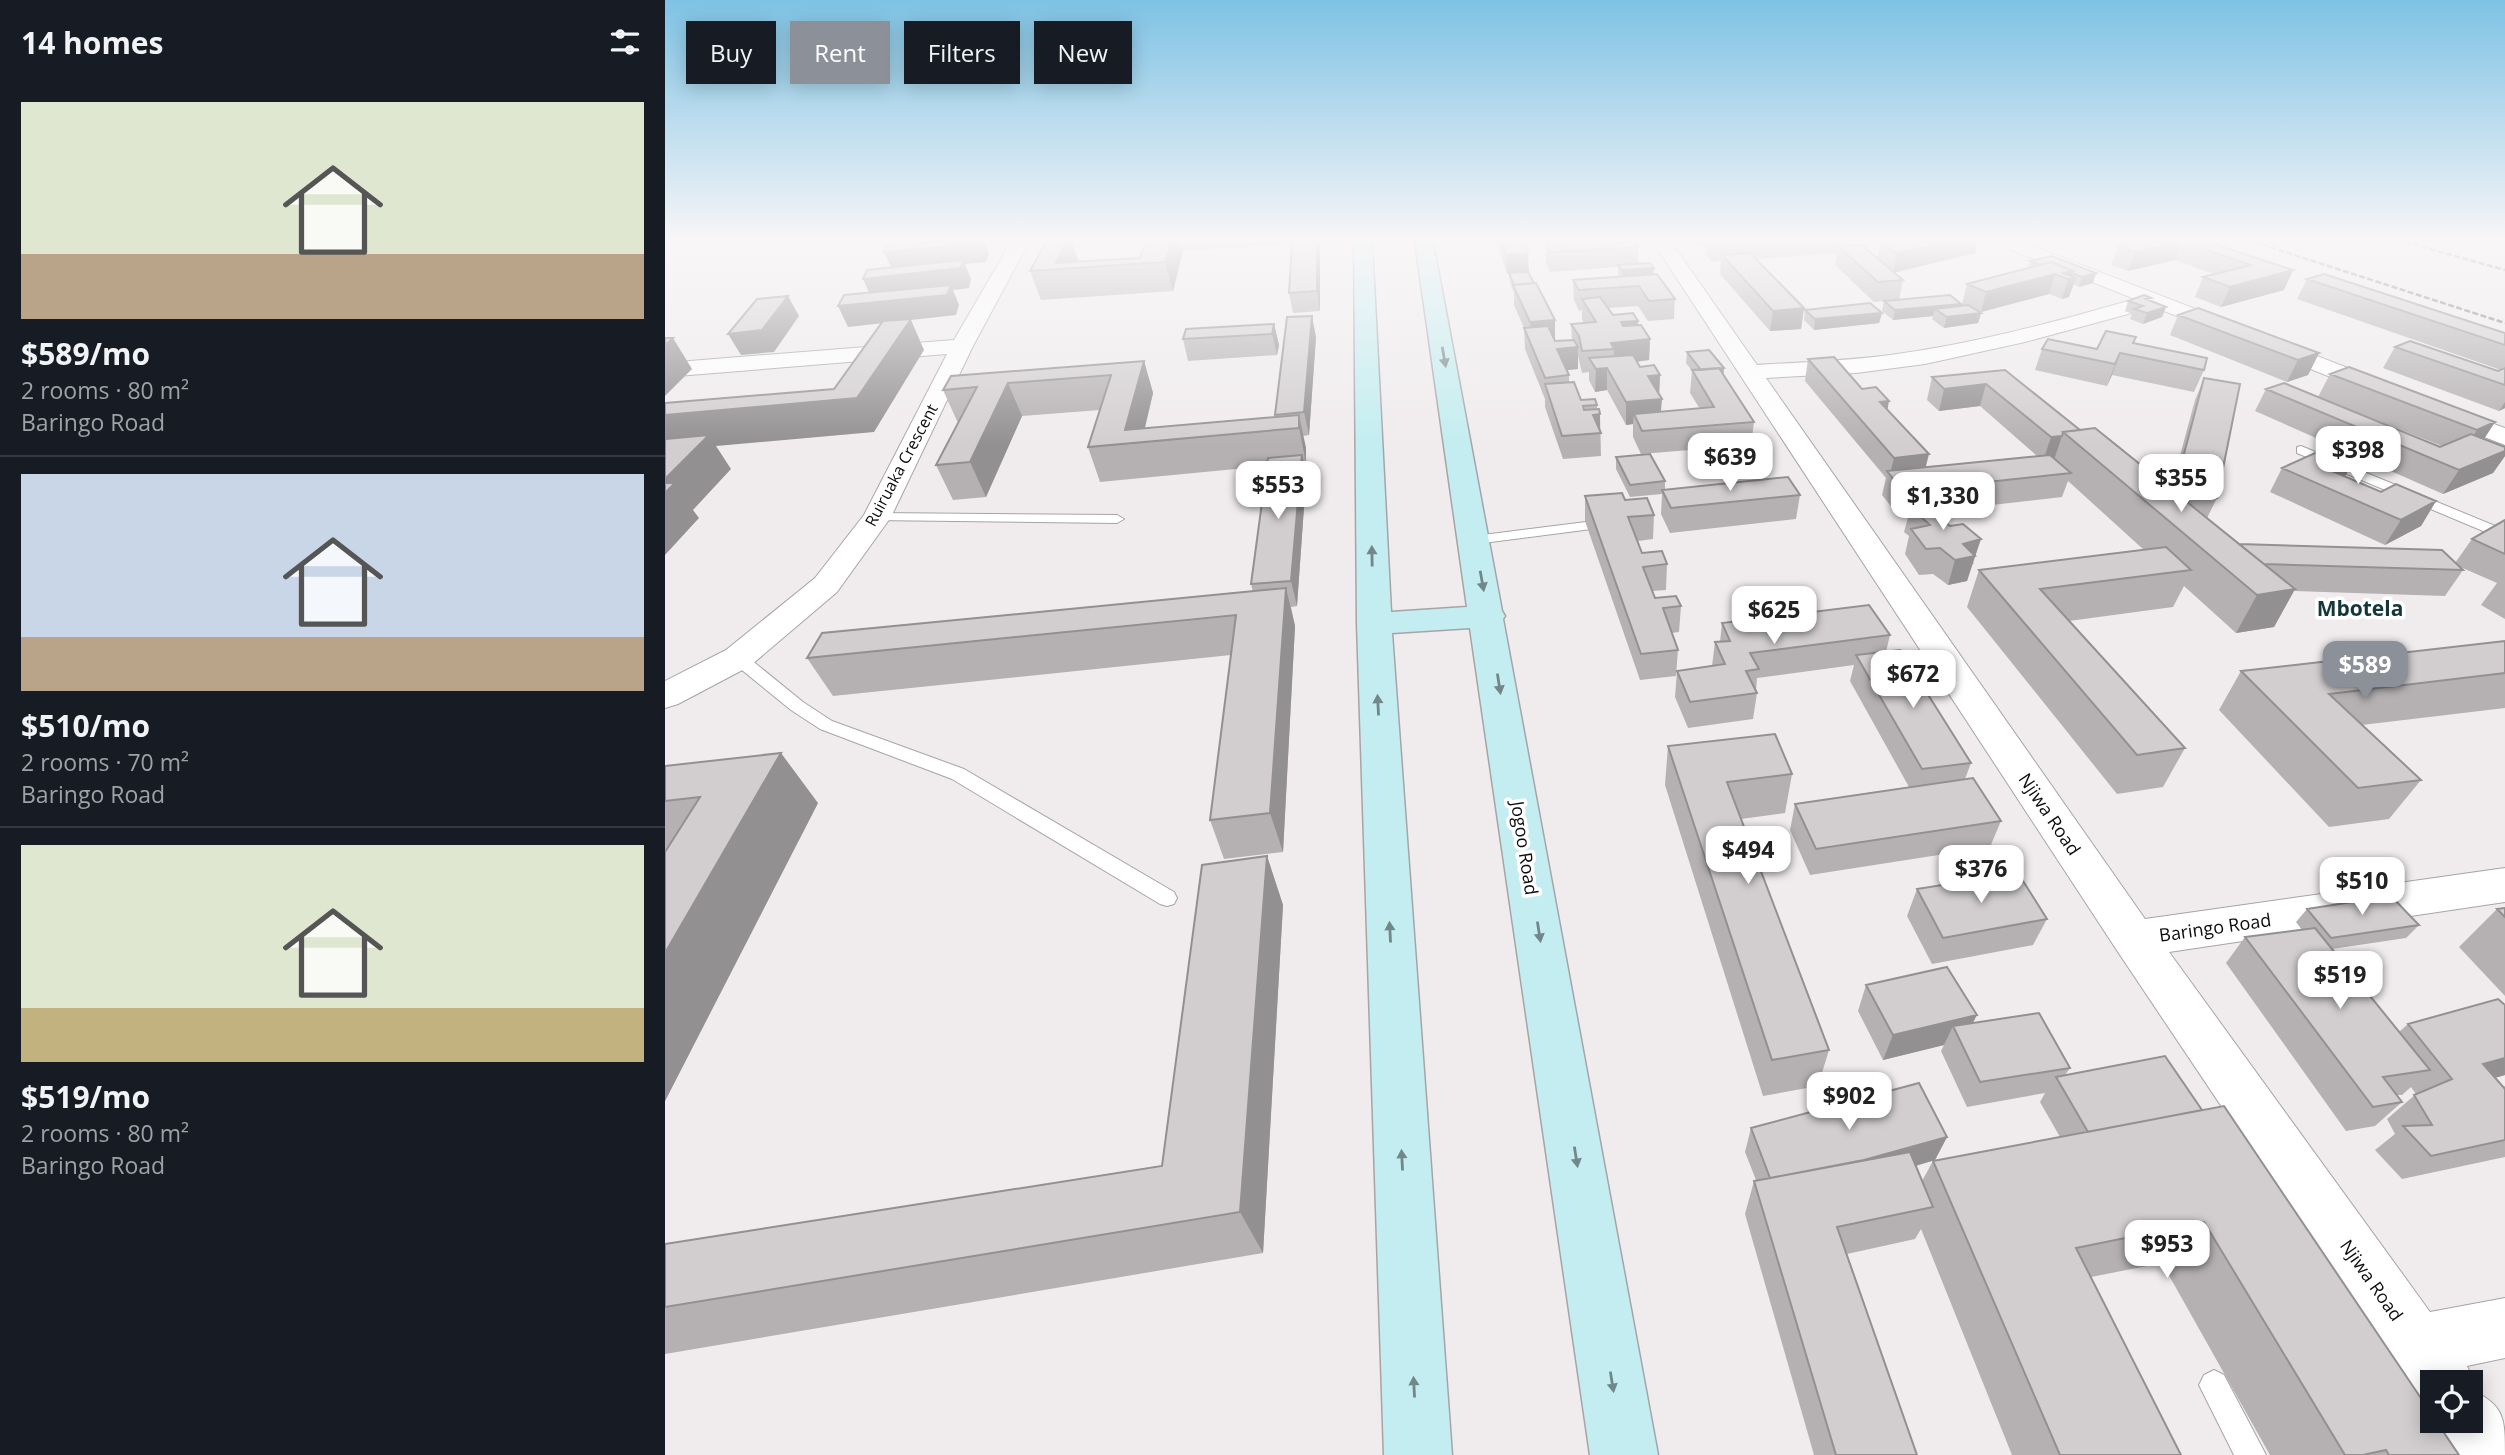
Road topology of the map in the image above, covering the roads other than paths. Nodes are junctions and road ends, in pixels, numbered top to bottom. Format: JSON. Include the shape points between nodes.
{"nodes":[{"id":1,"x":982,"y":310,"type":"edge"},
{"id":2,"x":1365,"y":310,"type":"edge"},
{"id":3,"x":1436,"y":310,"type":"edge"},
{"id":4,"x":1709,"y":310,"type":"edge"},
{"id":5,"x":2122,"y":310,"type":"edge"},
{"id":6,"x":2181,"y":310,"type":"edge"},
{"id":7,"x":962,"y":346,"type":"junction"},
{"id":8,"x":665,"y":370,"type":"edge"},
{"id":9,"x":1752,"y":372,"type":"junction"},
{"id":10,"x":2402,"y":397,"type":"edge"},
{"id":11,"x":2427,"y":407,"type":"edge"},
{"id":12,"x":2505,"y":437,"type":"edge"},
{"id":13,"x":2301,"y":450,"type":"dead end"},
{"id":14,"x":877,"y":517,"type":"junction"},
{"id":15,"x":1117,"y":519,"type":"dead end"},
{"id":16,"x":1611,"y":523,"type":"edge"},
{"id":17,"x":2503,"y":532,"type":"edge"},
{"id":18,"x":1475,"y":540,"type":"junction"},
{"id":19,"x":2480,"y":542,"type":"edge"},
{"id":20,"x":1488,"y":616,"type":"junction"},
{"id":21,"x":1374,"y":624,"type":"junction"},
{"id":22,"x":738,"y":658,"type":"junction"},
{"id":23,"x":665,"y":695,"type":"edge"},
{"id":24,"x":2505,"y":885,"type":"edge"},
{"id":25,"x":1167,"y":898,"type":"dead end"},
{"id":26,"x":2134,"y":939,"type":"junction"},
{"id":27,"x":2505,"y":1328,"type":"edge"},
{"id":28,"x":2431,"y":1364,"type":"edge"},
{"id":29,"x":2214,"y":1385,"type":"dead end"},
{"id":30,"x":2477,"y":1433,"type":"edge"},
{"id":31,"x":1417,"y":1455,"type":"edge"},
{"id":32,"x":1624,"y":1455,"type":"edge"},
{"id":33,"x":2251,"y":1455,"type":"edge"},
{"id":34,"x":2492,"y":1455,"type":"edge"}],
"edges":[{"from":1,"to":7,"type":"street","name":"Ruiruaka Crescent"},
{"from":21,"to":2,"type":"main road","one_way":true},
{"from":3,"to":18,"type":"main road","name":"Jogoo Road","one_way":true},
{"from":4,"to":9,"type":"street","name":"Njiwa Road"},
{"from":5,"to":9,"type":"street","via":[[2062,327],[1890,362]]},
{"from":6,"to":10,"type":"street"},
{"from":7,"to":8,"type":"street"},
{"from":7,"to":14,"type":"street","name":"Ruiruaka Crescent"},
{"from":9,"to":26,"type":"street","name":"Njiwa Road"},
{"from":11,"to":12,"type":"street"},
{"from":13,"to":17,"type":"lane"},
{"from":14,"to":15,"type":"lane"},
{"from":14,"to":22,"type":"street","name":"Ruiruaka Crescent","via":[[827,585]]},
{"from":16,"to":18,"type":"lane"},
{"from":17,"to":19,"type":"lane"},
{"from":18,"to":20,"type":"main road","name":"Jogoo Road","one_way":true},
{"from":20,"to":21,"type":"main road"},
{"from":20,"to":32,"type":"main road","name":"Jogoo Road","one_way":true},
{"from":31,"to":21,"type":"main road","one_way":true},
{"from":22,"to":23,"type":"street","name":"Ruiruaka Crescent"},
{"from":22,"to":25,"type":"lane","via":[[826,725],[958,774]]},
{"from":24,"to":26,"type":"street","name":"Baringo Road"},
{"from":26,"to":28,"type":"street","name":"Njiwa Road"},
{"from":27,"to":28,"type":"street"},
{"from":29,"to":33,"type":"lane"},
{"from":30,"to":34,"type":"street"}]}
